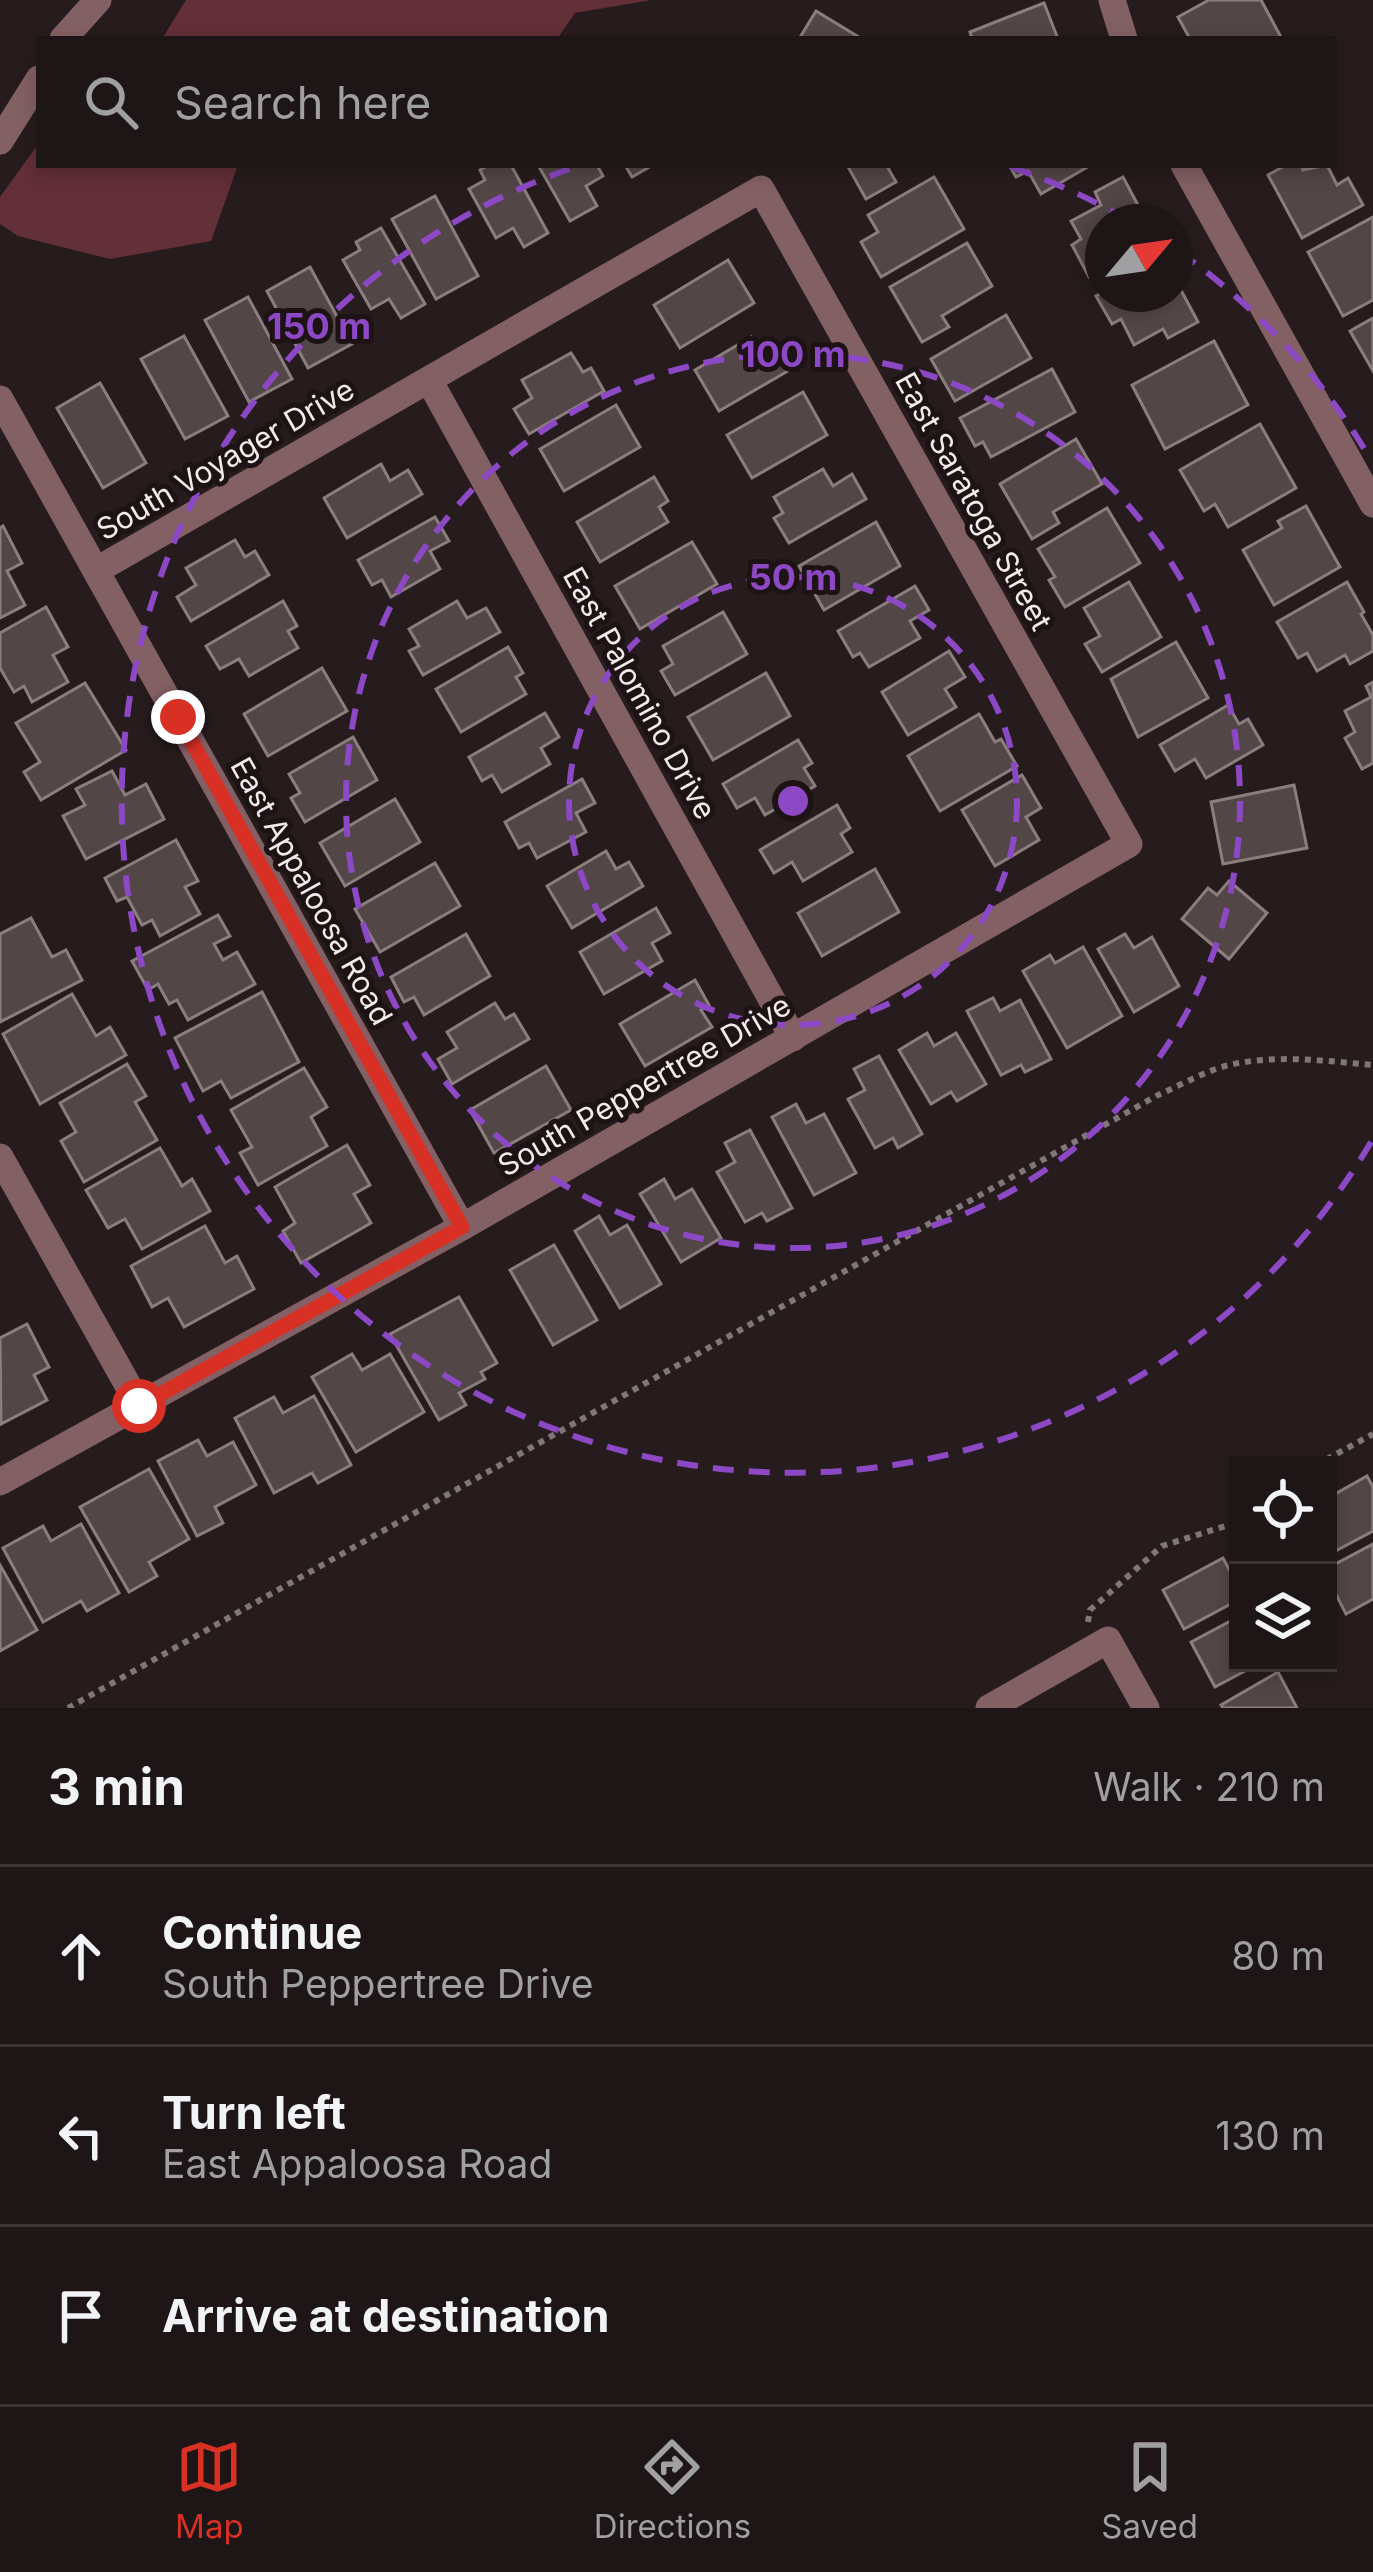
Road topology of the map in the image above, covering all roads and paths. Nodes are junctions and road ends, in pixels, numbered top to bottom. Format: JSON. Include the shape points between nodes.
{"nodes":[{"id":1,"x":98,"y":0,"type":"edge"},
{"id":2,"x":1112,"y":0,"type":"edge"},
{"id":3,"x":66,"y":36,"type":"edge"},
{"id":4,"x":1123,"y":36,"type":"edge"},
{"id":5,"x":36,"y":84,"type":"edge"},
{"id":6,"x":0,"y":141,"type":"edge"},
{"id":7,"x":1186,"y":168,"type":"edge"},
{"id":8,"x":761,"y":190,"type":"joint"},
{"id":9,"x":429,"y":380,"type":"junction"},
{"id":10,"x":0,"y":399,"type":"edge"},
{"id":11,"x":1373,"y":504,"type":"edge"},
{"id":12,"x":97,"y":570,"type":"junction"},
{"id":13,"x":1129,"y":844,"type":"joint"},
{"id":14,"x":793,"y":1037,"type":"junction"},
{"id":15,"x":1373,"y":1065,"type":"edge"},
{"id":16,"x":0,"y":1156,"type":"edge"},
{"id":17,"x":462,"y":1227,"type":"junction"},
{"id":18,"x":139,"y":1406,"type":"junction"},
{"id":19,"x":1373,"y":1434,"type":"edge"},
{"id":20,"x":1326,"y":1456,"type":"edge"},
{"id":21,"x":0,"y":1481,"type":"edge"},
{"id":22,"x":1229,"y":1525,"type":"edge"},
{"id":23,"x":1096,"y":1646,"type":"junction"},
{"id":24,"x":68,"y":1708,"type":"edge"},
{"id":25,"x":989,"y":1708,"type":"edge"},
{"id":26,"x":1146,"y":1708,"type":"edge"}],
"edges":[{"from":1,"to":3,"type":"street"},
{"from":2,"to":4,"type":"street"},
{"from":5,"to":6,"type":"street"},
{"from":7,"to":11,"type":"street"},
{"from":8,"to":9,"type":"street","name":"South Voyager Drive"},
{"from":8,"to":13,"type":"street","name":"East Saratoga Street"},
{"from":9,"to":12,"type":"street","name":"South Voyager Drive"},
{"from":9,"to":14,"type":"street","name":"East Palomino Drive"},
{"from":10,"to":12,"type":"street","name":"East Appaloosa Road"},
{"from":12,"to":17,"type":"street","name":"East Appaloosa Road"},
{"from":13,"to":14,"type":"street","name":"South Peppertree Drive"},
{"from":14,"to":17,"type":"street","name":"South Peppertree Drive"},
{"from":15,"to":24,"type":"path","via":[[1256,1061],[1158,1095]]},
{"from":16,"to":18,"type":"street"},
{"from":17,"to":18,"type":"street","name":"South Peppertree Drive"},
{"from":18,"to":21,"type":"street","name":"South Peppertree Drive"},
{"from":19,"to":20,"type":"path"},
{"from":22,"to":23,"type":"path","via":[[1162,1546],[1139,1564],[1090,1610]]},
{"from":23,"to":25,"type":"street"},
{"from":23,"to":26,"type":"street"}]}
